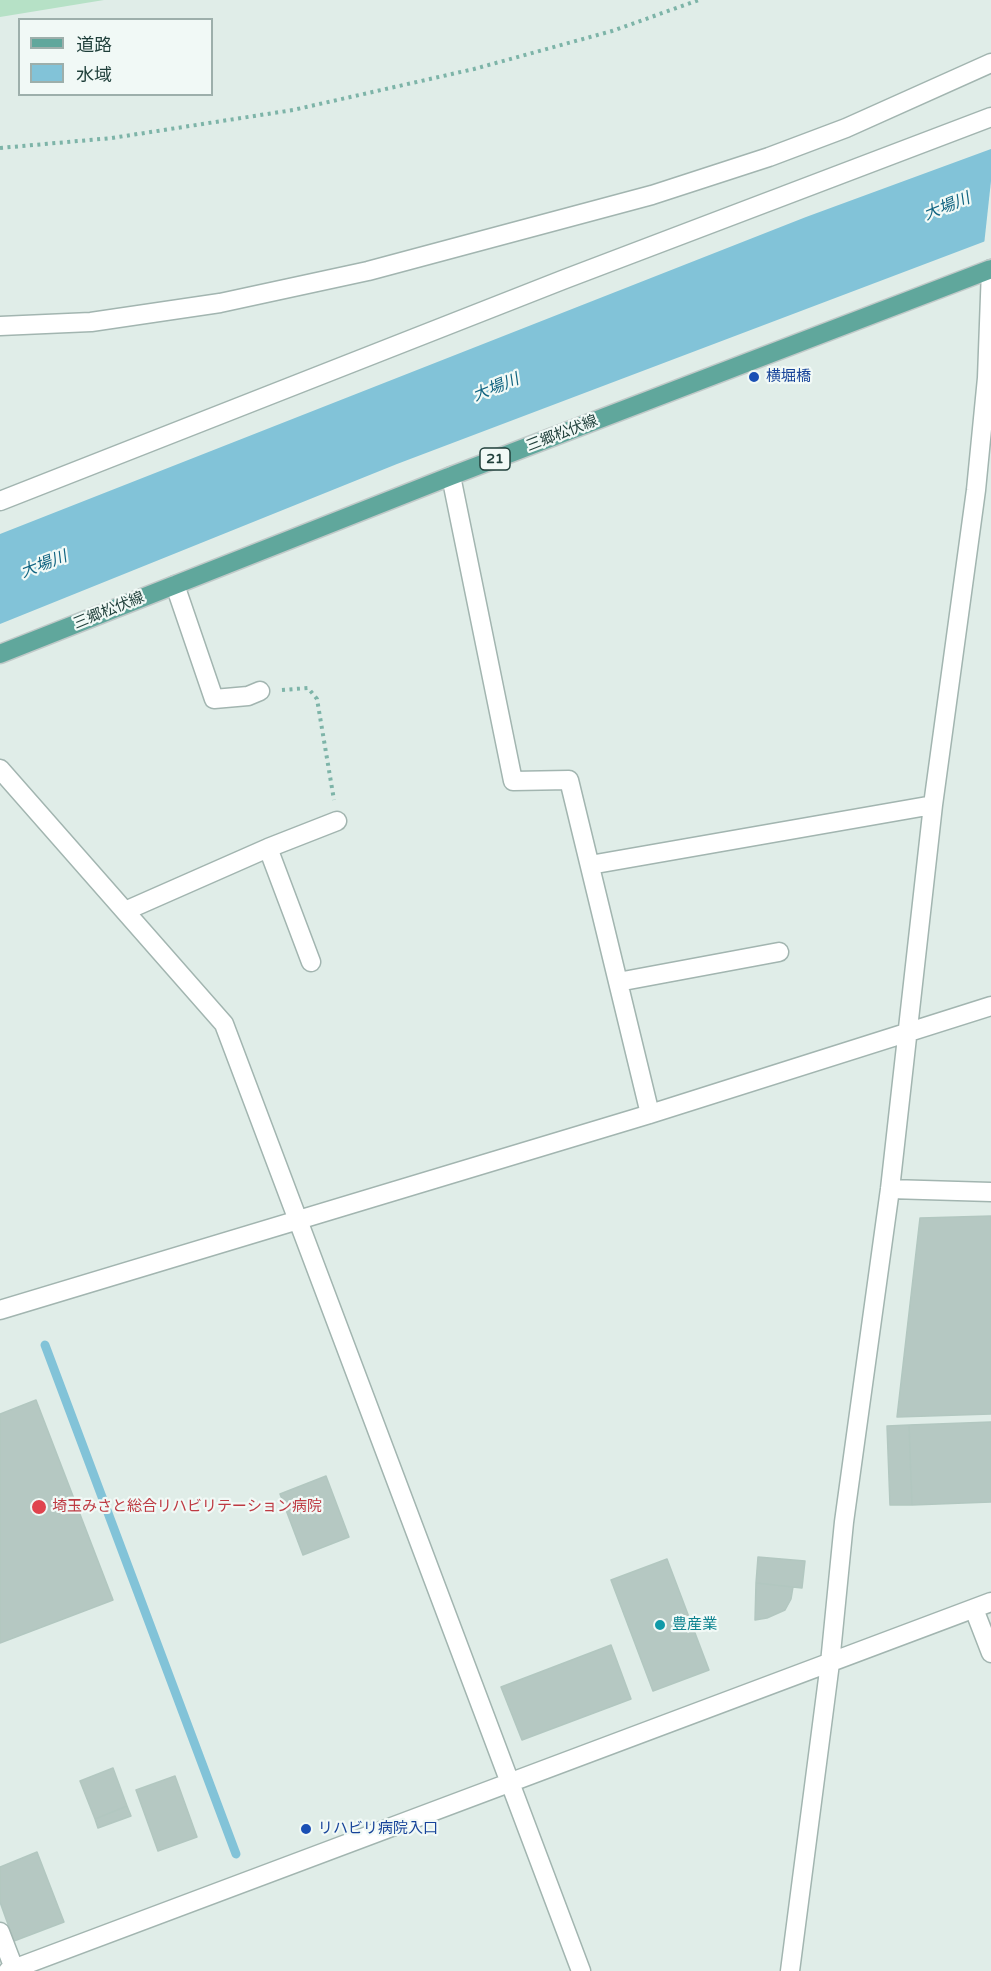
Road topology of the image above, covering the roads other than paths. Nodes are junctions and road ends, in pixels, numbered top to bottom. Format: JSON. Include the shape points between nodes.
{"nodes":[{"id":1,"x":991,"y":63,"type":"edge"},
{"id":2,"x":991,"y":117,"type":"edge"},
{"id":3,"x":991,"y":269,"type":"edge"},
{"id":4,"x":0,"y":326,"type":"edge"},
{"id":5,"x":989,"y":377,"type":"edge"},
{"id":6,"x":451,"y":476,"type":"junction"},
{"id":7,"x":0,"y":501,"type":"edge"},
{"id":8,"x":175,"y":585,"type":"junction"},
{"id":9,"x":0,"y":654,"type":"edge"},
{"id":10,"x":260,"y":691,"type":"road end"},
{"id":11,"x":0,"y":769,"type":"edge"},
{"id":12,"x":933,"y":805,"type":"junction"},
{"id":13,"x":337,"y":821,"type":"road end"},
{"id":14,"x":268,"y":848,"type":"junction"},
{"id":15,"x":590,"y":865,"type":"junction"},
{"id":16,"x":125,"y":912,"type":"junction"},
{"id":17,"x":779,"y":952,"type":"dead end"},
{"id":18,"x":311,"y":962,"type":"dead end"},
{"id":19,"x":618,"y":982,"type":"junction"},
{"id":20,"x":991,"y":1006,"type":"edge"},
{"id":21,"x":906,"y":1035,"type":"junction"},
{"id":22,"x":650,"y":1114,"type":"junction"},
{"id":23,"x":890,"y":1189,"type":"junction"},
{"id":24,"x":991,"y":1192,"type":"edge"},
{"id":25,"x":297,"y":1220,"type":"junction"},
{"id":26,"x":0,"y":1310,"type":"edge"},
{"id":27,"x":982,"y":1606,"type":"edge"},
{"id":28,"x":991,"y":1653,"type":"edge"},
{"id":29,"x":830,"y":1663,"type":"junction"},
{"id":30,"x":510,"y":1783,"type":"junction"},
{"id":31,"x":0,"y":1932,"type":"edge"},
{"id":32,"x":12,"y":1970,"type":"edge"},
{"id":33,"x":581,"y":1971,"type":"edge"},
{"id":34,"x":790,"y":1971,"type":"edge"}],
"edges":[{"from":1,"to":4,"type":"street","via":[[846,128],[769,157],[652,195],[368,271],[220,303],[92,322]]},
{"from":2,"to":7,"type":"street","via":[[554,283]]},
{"from":3,"to":5,"type":"street"},
{"from":3,"to":6,"type":"main road","name":"三郷松伏線","number":"21"},
{"from":5,"to":12,"type":"street"},
{"from":6,"to":8,"type":"main road","name":"三郷松伏線","number":"21"},
{"from":6,"to":15,"type":"street","via":[[513,781],[569,780]]},
{"from":8,"to":9,"type":"main road","name":"三郷松伏線","number":"21"},
{"from":8,"to":10,"type":"street","via":[[214,699]]},
{"from":11,"to":16,"type":"street"},
{"from":12,"to":15,"type":"street"},
{"from":12,"to":21,"type":"street"},
{"from":13,"to":14,"type":"street"},
{"from":14,"to":16,"type":"street"},
{"from":14,"to":18,"type":"street"},
{"from":15,"to":19,"type":"street"},
{"from":16,"to":25,"type":"street","via":[[224,1024]]},
{"from":17,"to":19,"type":"street"},
{"from":19,"to":22,"type":"street"},
{"from":20,"to":21,"type":"street"},
{"from":21,"to":22,"type":"street"},
{"from":21,"to":23,"type":"street"},
{"from":22,"to":25,"type":"street"},
{"from":23,"to":24,"type":"street"},
{"from":23,"to":29,"type":"street","via":[[844,1522]]},
{"from":25,"to":26,"type":"street"},
{"from":25,"to":30,"type":"street"},
{"from":27,"to":28,"type":"street"},
{"from":27,"to":29,"type":"street"},
{"from":29,"to":30,"type":"street"},
{"from":29,"to":34,"type":"street"},
{"from":30,"to":32,"type":"street"},
{"from":30,"to":33,"type":"street"},
{"from":31,"to":32,"type":"street"}]}
